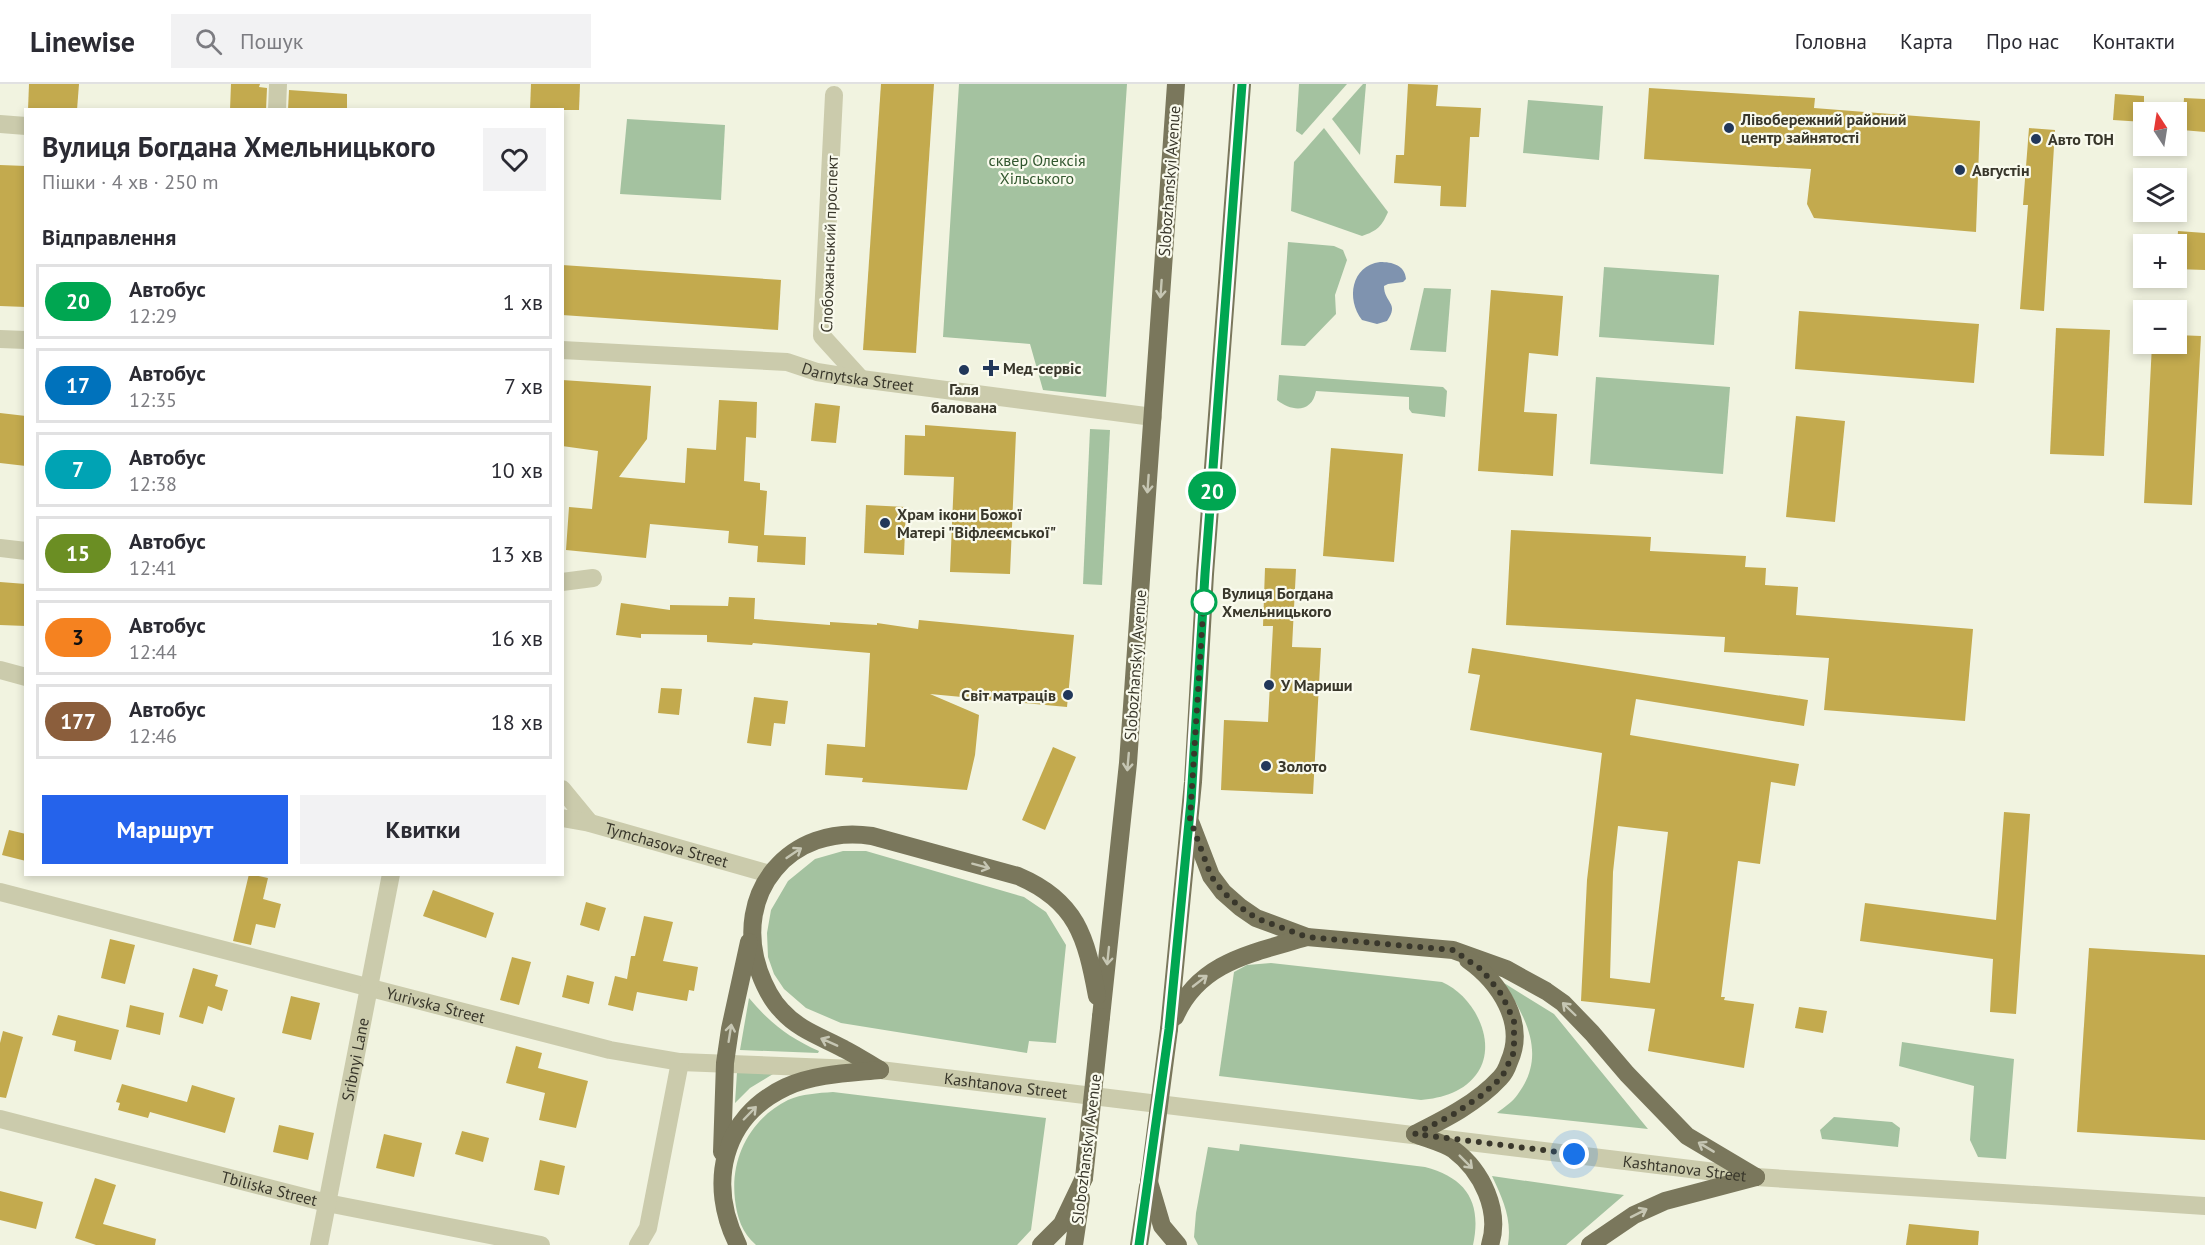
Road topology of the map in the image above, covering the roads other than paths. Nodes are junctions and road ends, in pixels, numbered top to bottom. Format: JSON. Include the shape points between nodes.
{"nodes":[{"id":1,"x":278,"y":84,"type":"edge"},
{"id":2,"x":1176,"y":84,"type":"edge"},
{"id":3,"x":1242,"y":84,"type":"edge"},
{"id":4,"x":834,"y":95,"type":"dead end"},
{"id":5,"x":277,"y":108,"type":"edge"},
{"id":6,"x":0,"y":124,"type":"edge"},
{"id":7,"x":24,"y":126,"type":"edge"},
{"id":8,"x":0,"y":339,"type":"edge"},
{"id":9,"x":24,"y":340,"type":"edge"},
{"id":10,"x":564,"y":351,"type":"edge"},
{"id":11,"x":861,"y":379,"type":"junction"},
{"id":12,"x":1153,"y":417,"type":"junction"},
{"id":13,"x":0,"y":548,"type":"edge"},
{"id":14,"x":24,"y":550,"type":"edge"},
{"id":15,"x":593,"y":578,"type":"dead end"},
{"id":16,"x":564,"y":582,"type":"edge"},
{"id":17,"x":0,"y":670,"type":"edge"},
{"id":18,"x":24,"y":676,"type":"edge"},
{"id":19,"x":564,"y":791,"type":"edge"},
{"id":20,"x":564,"y":818,"type":"edge"},
{"id":21,"x":1190,"y":819,"type":"junction"},
{"id":22,"x":590,"y":823,"type":"junction"},
{"id":23,"x":770,"y":873,"type":"junction"},
{"id":24,"x":391,"y":876,"type":"edge"},
{"id":25,"x":0,"y":892,"type":"edge"},
{"id":26,"x":752,"y":930,"type":"junction"},
{"id":27,"x":1307,"y":937,"type":"junction"},
{"id":28,"x":1453,"y":950,"type":"junction"},
{"id":29,"x":369,"y":986,"type":"junction"},
{"id":30,"x":1101,"y":1017,"type":"junction"},
{"id":31,"x":1169,"y":1029,"type":"junction"},
{"id":32,"x":680,"y":1062,"type":"junction"},
{"id":33,"x":725,"y":1064,"type":"junction"},
{"id":34,"x":880,"y":1070,"type":"junction"},
{"id":35,"x":0,"y":1119,"type":"edge"},
{"id":36,"x":1415,"y":1134,"type":"junction"},
{"id":37,"x":722,"y":1175,"type":"junction"},
{"id":38,"x":1756,"y":1177,"type":"junction"},
{"id":39,"x":1084,"y":1178,"type":"junction"},
{"id":40,"x":1149,"y":1182,"type":"junction"},
{"id":41,"x":327,"y":1203,"type":"junction"},
{"id":42,"x":2205,"y":1206,"type":"edge"},
{"id":43,"x":319,"y":1245,"type":"edge"},
{"id":44,"x":541,"y":1245,"type":"edge"},
{"id":45,"x":638,"y":1245,"type":"edge"},
{"id":46,"x":738,"y":1245,"type":"edge"},
{"id":47,"x":1041,"y":1245,"type":"edge"},
{"id":48,"x":1074,"y":1245,"type":"edge"},
{"id":49,"x":1139,"y":1245,"type":"edge"},
{"id":50,"x":1178,"y":1245,"type":"edge"},
{"id":51,"x":1490,"y":1245,"type":"edge"},
{"id":52,"x":1590,"y":1245,"type":"edge"}],
"edges":[{"from":1,"to":5,"type":"street"},
{"from":2,"to":12,"type":"main road","name":"Slobozhanskyi Avenue","one_way":true},
{"from":3,"to":21,"type":"main road"},
{"from":4,"to":11,"type":"street","name":"Слобожанський проспект","via":[[822,336]]},
{"from":6,"to":7,"type":"street"},
{"from":8,"to":9,"type":"street"},
{"from":10,"to":11,"type":"street","name":"Darnytska Street","via":[[787,363]]},
{"from":11,"to":12,"type":"street","name":"Darnytska Street"},
{"from":12,"to":30,"type":"main road","name":"Slobozhanskyi Avenue","one_way":true,"via":[[1128,763]]},
{"from":13,"to":14,"type":"street"},
{"from":15,"to":16,"type":"street"},
{"from":17,"to":18,"type":"street"},
{"from":19,"to":22,"type":"street"},
{"from":20,"to":22,"type":"street","name":"Tymchasova Street"},
{"from":21,"to":27,"type":"main road","via":[[1211,876],[1223,892],[1256,918]]},
{"from":21,"to":31,"type":"main road"},
{"from":22,"to":23,"type":"street","name":"Tymchasova Street"},
{"from":23,"to":26,"type":"main road","via":[[756,906]]},
{"from":23,"to":30,"type":"main road","one_way":true,"via":[[792,853],[812,843],[854,833],[1038,884],[1056,897],[1078,927],[1087,948]]},
{"from":24,"to":29,"type":"street","name":"Sribnyi Lane"},
{"from":25,"to":29,"type":"street","name":"Yurivska Street"},
{"from":33,"to":26,"type":"main road","one_way":true},
{"from":34,"to":26,"type":"main road","one_way":true,"via":[[803,1028],[782,1011],[761,978]]},
{"from":27,"to":28,"type":"main road"},
{"from":31,"to":27,"type":"main road","one_way":true,"via":[[1181,1001],[1206,976],[1239,957]]},
{"from":28,"to":36,"type":"main road","via":[[1482,970],[1502,995],[1514,1021],[1514,1052],[1502,1077],[1482,1095]]},
{"from":38,"to":28,"type":"main road","one_way":true,"via":[[1687,1136],[1563,1003],[1506,969]]},
{"from":29,"to":32,"type":"street","name":"Yurivska Street","via":[[610,1050]]},
{"from":29,"to":41,"type":"street","name":"Sribnyi Lane"},
{"from":30,"to":39,"type":"main road","name":"Slobozhanskyi Avenue","bridge":true},
{"from":31,"to":40,"type":"main road","bridge":true},
{"from":32,"to":33,"type":"street","name":"Yurivska Street"},
{"from":32,"to":45,"type":"street","via":[[648,1228]]},
{"from":33,"to":34,"type":"street","name":"Yurivska Street"},
{"from":33,"to":37,"type":"main road"},
{"from":34,"to":36,"type":"street","name":"Kashtanova Street"},
{"from":37,"to":34,"type":"main road","one_way":true,"via":[[735,1132],[748,1113],[768,1097],[808,1079]]},
{"from":35,"to":41,"type":"street","name":"Tbiliska Street"},
{"from":36,"to":38,"type":"street","name":"Kashtanova Street"},
{"from":36,"to":51,"type":"main road","one_way":true,"via":[[1454,1150],[1480,1177],[1492,1208]]},
{"from":37,"to":46,"type":"main road","via":[[725,1216]]},
{"from":38,"to":42,"type":"street","name":"Kashtanova Street"},
{"from":52,"to":38,"type":"main road","one_way":true,"via":[[1634,1215],[1665,1201]]},
{"from":39,"to":47,"type":"main road","via":[[1062,1224]]},
{"from":39,"to":48,"type":"main road","name":"Slobozhanskyi Avenue"},
{"from":40,"to":49,"type":"main road"},
{"from":40,"to":50,"type":"main road","via":[[1162,1226]]},
{"from":41,"to":43,"type":"street","name":"Sribnyi Lane"},
{"from":41,"to":44,"type":"street","name":"Tbiliska Street"}]}
